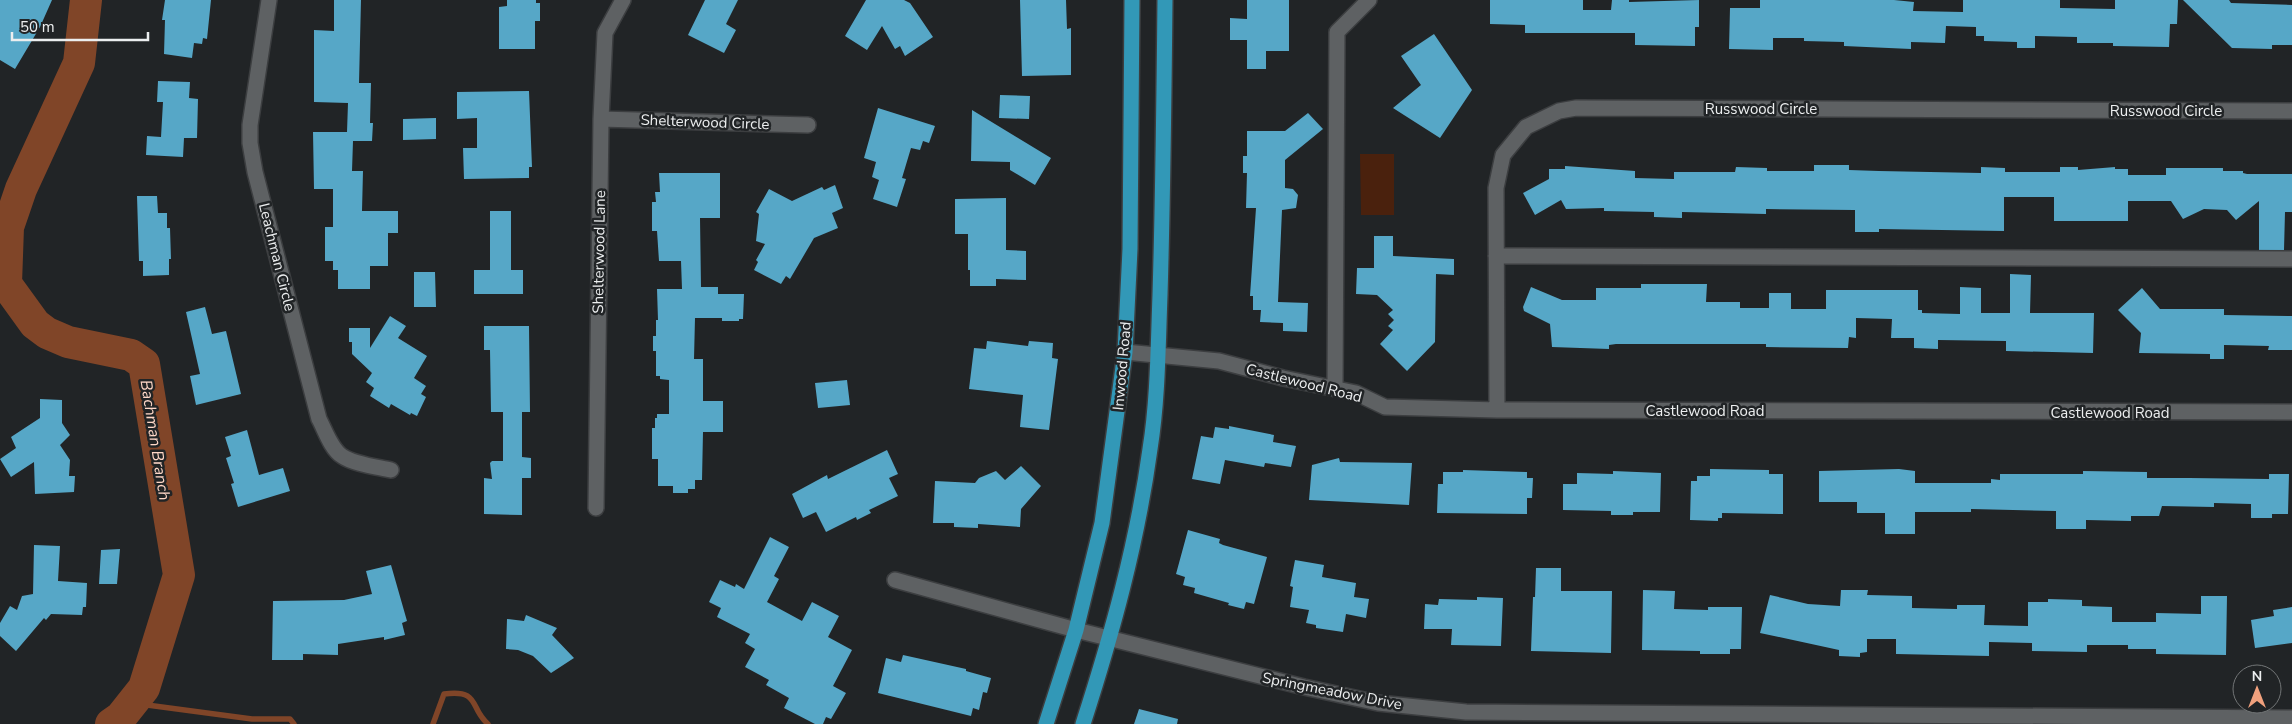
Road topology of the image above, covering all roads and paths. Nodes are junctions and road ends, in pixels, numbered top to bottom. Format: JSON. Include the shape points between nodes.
{"nodes":[{"id":1,"x":269,"y":0,"type":"edge"},
{"id":2,"x":622,"y":0,"type":"edge"},
{"id":3,"x":1132,"y":0,"type":"edge"},
{"id":4,"x":1166,"y":0,"type":"edge"},
{"id":5,"x":1369,"y":0,"type":"edge"},
{"id":6,"x":2292,"y":111,"type":"edge"},
{"id":7,"x":601,"y":119,"type":"junction"},
{"id":8,"x":808,"y":125,"type":"dead end"},
{"id":9,"x":1496,"y":256,"type":"junction"},
{"id":10,"x":2292,"y":259,"type":"edge"},
{"id":11,"x":1125,"y":352,"type":"junction"},
{"id":12,"x":1157,"y":355,"type":"junction"},
{"id":13,"x":1335,"y":388,"type":"junction"},
{"id":14,"x":1497,"y":410,"type":"junction"},
{"id":15,"x":2292,"y":412,"type":"edge"},
{"id":16,"x":391,"y":470,"type":"dead end"},
{"id":17,"x":596,"y":508,"type":"dead end"},
{"id":18,"x":895,"y":580,"type":"dead end"},
{"id":19,"x":1076,"y":630,"type":"junction"},
{"id":20,"x":1110,"y":639,"type":"junction"},
{"id":21,"x":2292,"y":718,"type":"edge"},
{"id":22,"x":1046,"y":724,"type":"edge"},
{"id":23,"x":1083,"y":724,"type":"edge"}],
"edges":[{"from":1,"to":16,"type":"street","name":"Leachman Circle","via":[[250,143],[319,419],[342,456]]},
{"from":2,"to":7,"type":"street","name":"Shelterwood Lane","via":[[605,32]]},
{"from":3,"to":11,"type":"main road","name":"Inwood Road","via":[[1130,249]]},
{"from":4,"to":12,"type":"main road","via":[[1164,194]]},
{"from":5,"to":13,"type":"street","via":[[1337,32]]},
{"from":6,"to":9,"type":"street","name":"Russwood Circle","via":[[1576,108],[1559,111],[1526,127],[1503,154],[1496,188]]},
{"from":7,"to":8,"type":"street","name":"Shelterwood Circle"},
{"from":7,"to":17,"type":"street","name":"Shelterwood Lane"},
{"from":9,"to":10,"type":"street"},
{"from":9,"to":14,"type":"street","name":"Russwood Circle"},
{"from":11,"to":12,"type":"street","name":"Castlewood Road"},
{"from":11,"to":19,"type":"main road","name":"Inwood Road","via":[[1102,523]]},
{"from":12,"to":13,"type":"street","name":"Castlewood Road","via":[[1219,361]]},
{"from":12,"to":20,"type":"main road","via":[[1151,448],[1134,546]]},
{"from":13,"to":14,"type":"street","name":"Castlewood Road","via":[[1356,393],[1385,407]]},
{"from":14,"to":15,"type":"street","name":"Castlewood Road"},
{"from":18,"to":19,"type":"street","name":"Springmeadow Drive"},
{"from":19,"to":20,"type":"street","name":"Springmeadow Drive"},
{"from":19,"to":22,"type":"main road","name":"Inwood Road"},
{"from":20,"to":21,"type":"street","name":"Springmeadow Drive","via":[[1369,701],[1466,712]]},
{"from":20,"to":23,"type":"main road"}]}
